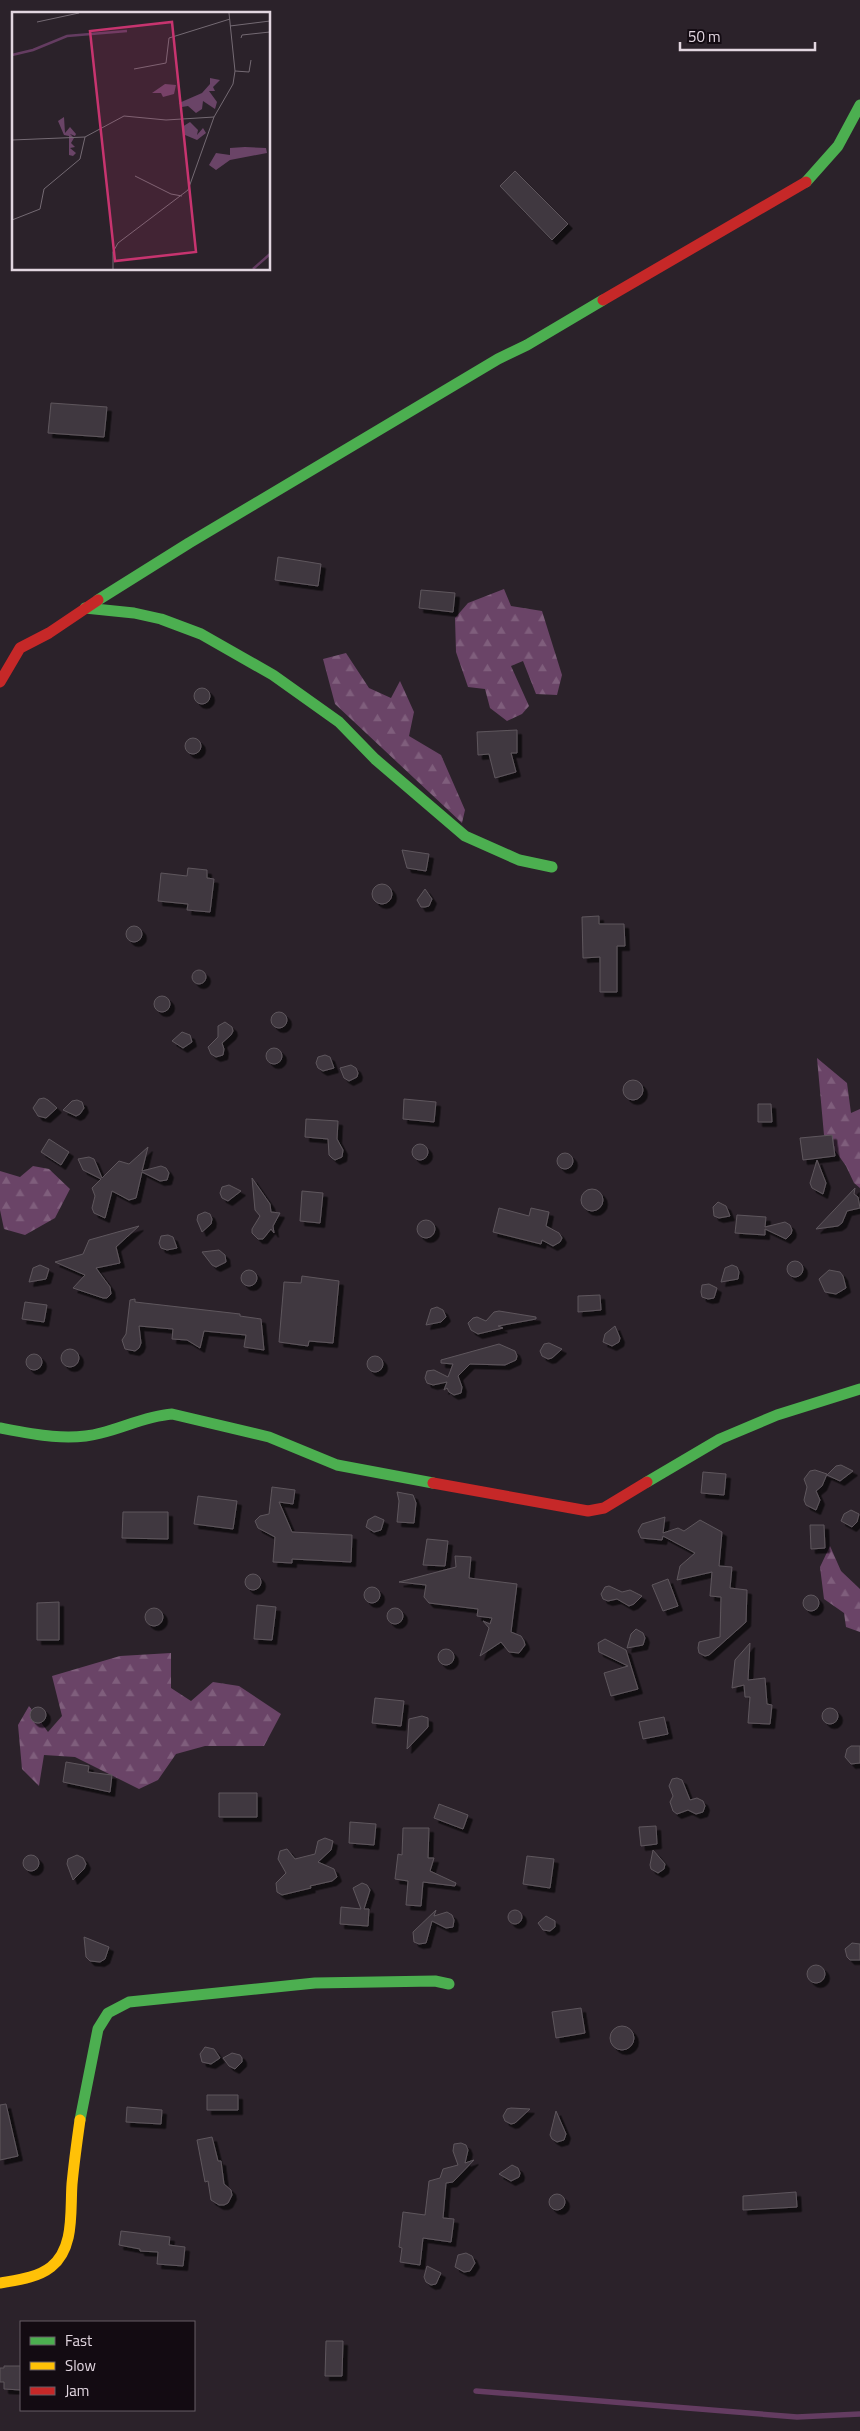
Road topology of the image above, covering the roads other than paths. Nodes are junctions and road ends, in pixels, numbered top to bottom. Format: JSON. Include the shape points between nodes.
{"nodes":[{"id":1,"x":860,"y":105,"type":"edge"},
{"id":2,"x":85,"y":608,"type":"junction"},
{"id":3,"x":0,"y":682,"type":"edge"},
{"id":4,"x":552,"y":867,"type":"dead end"},
{"id":5,"x":860,"y":1389,"type":"edge"},
{"id":6,"x":0,"y":1428,"type":"edge"},
{"id":7,"x":449,"y":1984,"type":"dead end"},
{"id":8,"x":0,"y":2283,"type":"edge"}],
"edges":[{"from":1,"to":2,"type":"street","via":[[850,131],[825,164],[806,182],[498,359],[189,542]]},
{"from":2,"to":3,"type":"street","via":[[20,648]]},
{"from":2,"to":4,"type":"street","via":[[161,619],[201,634],[273,675],[339,722],[375,759],[465,836],[519,860]]},
{"from":5,"to":6,"type":"street","via":[[777,1415],[728,1436],[604,1508],[588,1511],[345,1467],[269,1437],[172,1414],[82,1436]]},
{"from":7,"to":8,"type":"street","via":[[435,1981],[308,1983],[133,2000],[108,2012],[101,2022],[84,2091],[64,2249],[56,2263],[42,2272]]}]}
